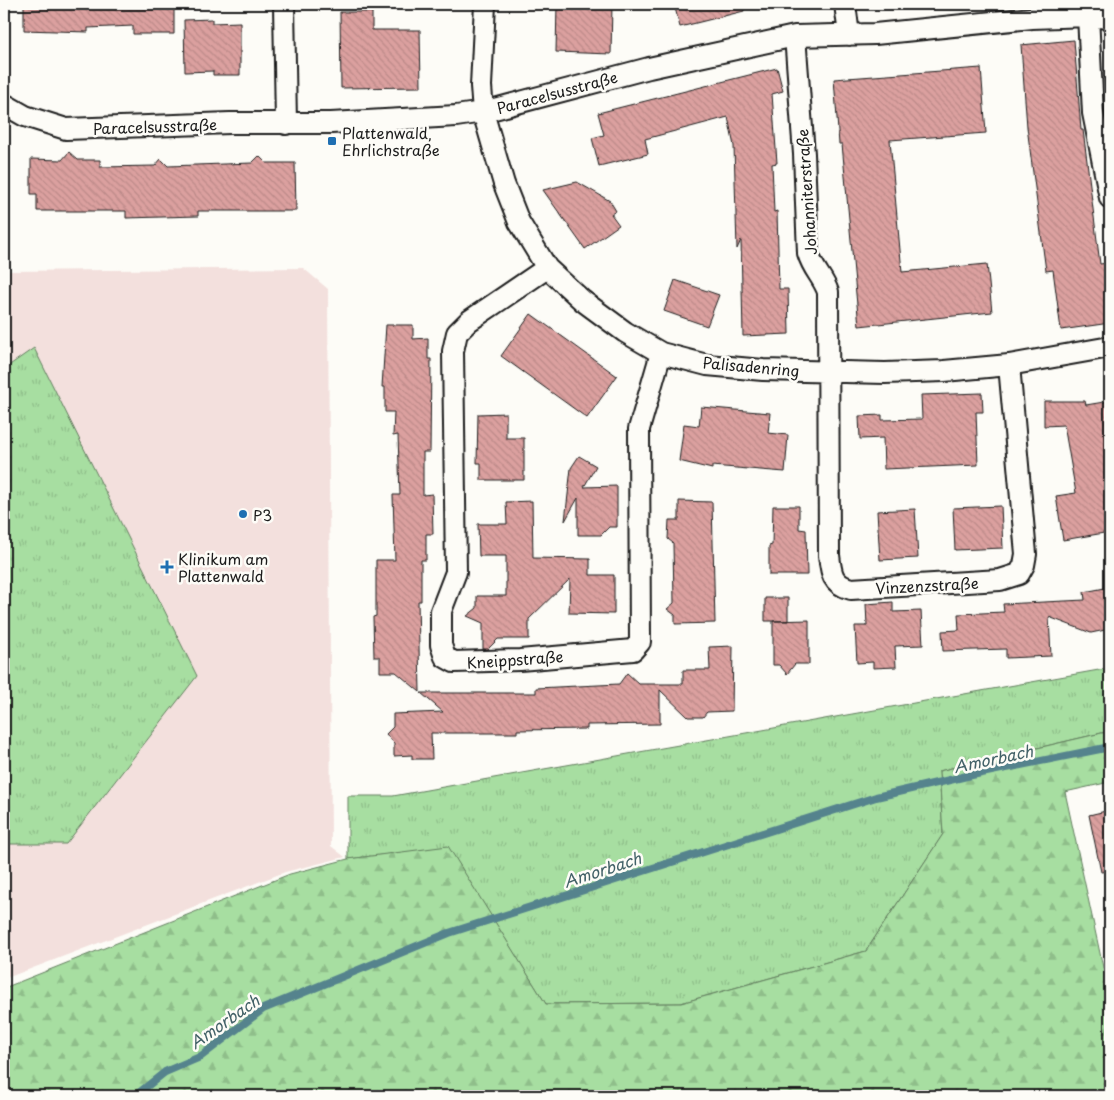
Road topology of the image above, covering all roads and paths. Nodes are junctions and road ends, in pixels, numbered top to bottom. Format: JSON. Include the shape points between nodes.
{"nodes":[{"id":1,"x":284,"y":4,"type":"edge"},
{"id":2,"x":485,"y":4,"type":"edge"},
{"id":3,"x":846,"y":4,"type":"edge"},
{"id":4,"x":1088,"y":16,"type":"junction"},
{"id":5,"x":1110,"y":18,"type":"edge"},
{"id":6,"x":849,"y":35,"type":"junction"},
{"id":7,"x":795,"y":36,"type":"junction"},
{"id":8,"x":4,"y":104,"type":"edge"},
{"id":9,"x":483,"y":112,"type":"junction"},
{"id":10,"x":286,"y":124,"type":"junction"},
{"id":11,"x":1110,"y":198,"type":"edge"},
{"id":12,"x":547,"y":268,"type":"junction"},
{"id":13,"x":1110,"y":348,"type":"edge"},
{"id":14,"x":662,"y":353,"type":"junction"},
{"id":15,"x":1009,"y":364,"type":"junction"},
{"id":16,"x":829,"y":373,"type":"junction"}],
"edges":[{"from":1,"to":10,"type":"street"},
{"from":2,"to":9,"type":"street","name":"Palisadenring"},
{"from":3,"to":6,"type":"street"},
{"from":4,"to":5,"type":"street","name":"Paracelsusstraße"},
{"from":4,"to":6,"type":"street","name":"Paracelsusstraße"},
{"from":4,"to":11,"type":"street","via":[[1093,112]]},
{"from":6,"to":7,"type":"street","name":"Paracelsusstraße"},
{"from":7,"to":9,"type":"street","name":"Paracelsusstraße","via":[[649,68]]},
{"from":7,"to":16,"type":"street","name":"Johanniterstraße","via":[[808,253],[812,267],[828,292]]},
{"from":8,"to":10,"type":"street","name":"Paracelsusstraße","via":[[25,116],[66,129]]},
{"from":9,"to":10,"type":"street","name":"Paracelsusstraße"},
{"from":9,"to":12,"type":"street","name":"Palisadenring","via":[[507,192]]},
{"from":12,"to":14,"type":"street","name":"Palisadenring","via":[[583,301],[625,332]]},
{"from":12,"to":14,"type":"street","name":"Kneippstraße","via":[[469,321],[458,333],[453,351],[456,572],[441,611],[441,644],[445,657],[454,662],[520,660],[633,650],[640,642],[639,429]]},
{"from":13,"to":15,"type":"street","name":"Palisadenring"},
{"from":14,"to":16,"type":"street","name":"Palisadenring","via":[[707,364]]},
{"from":15,"to":16,"type":"street","name":"Palisadenring","via":[[944,371]]},
{"from":15,"to":16,"type":"street","name":"Vinzenzstraße","via":[[1026,554],[1019,574],[1000,580],[851,589],[840,586],[830,572]]}]}
